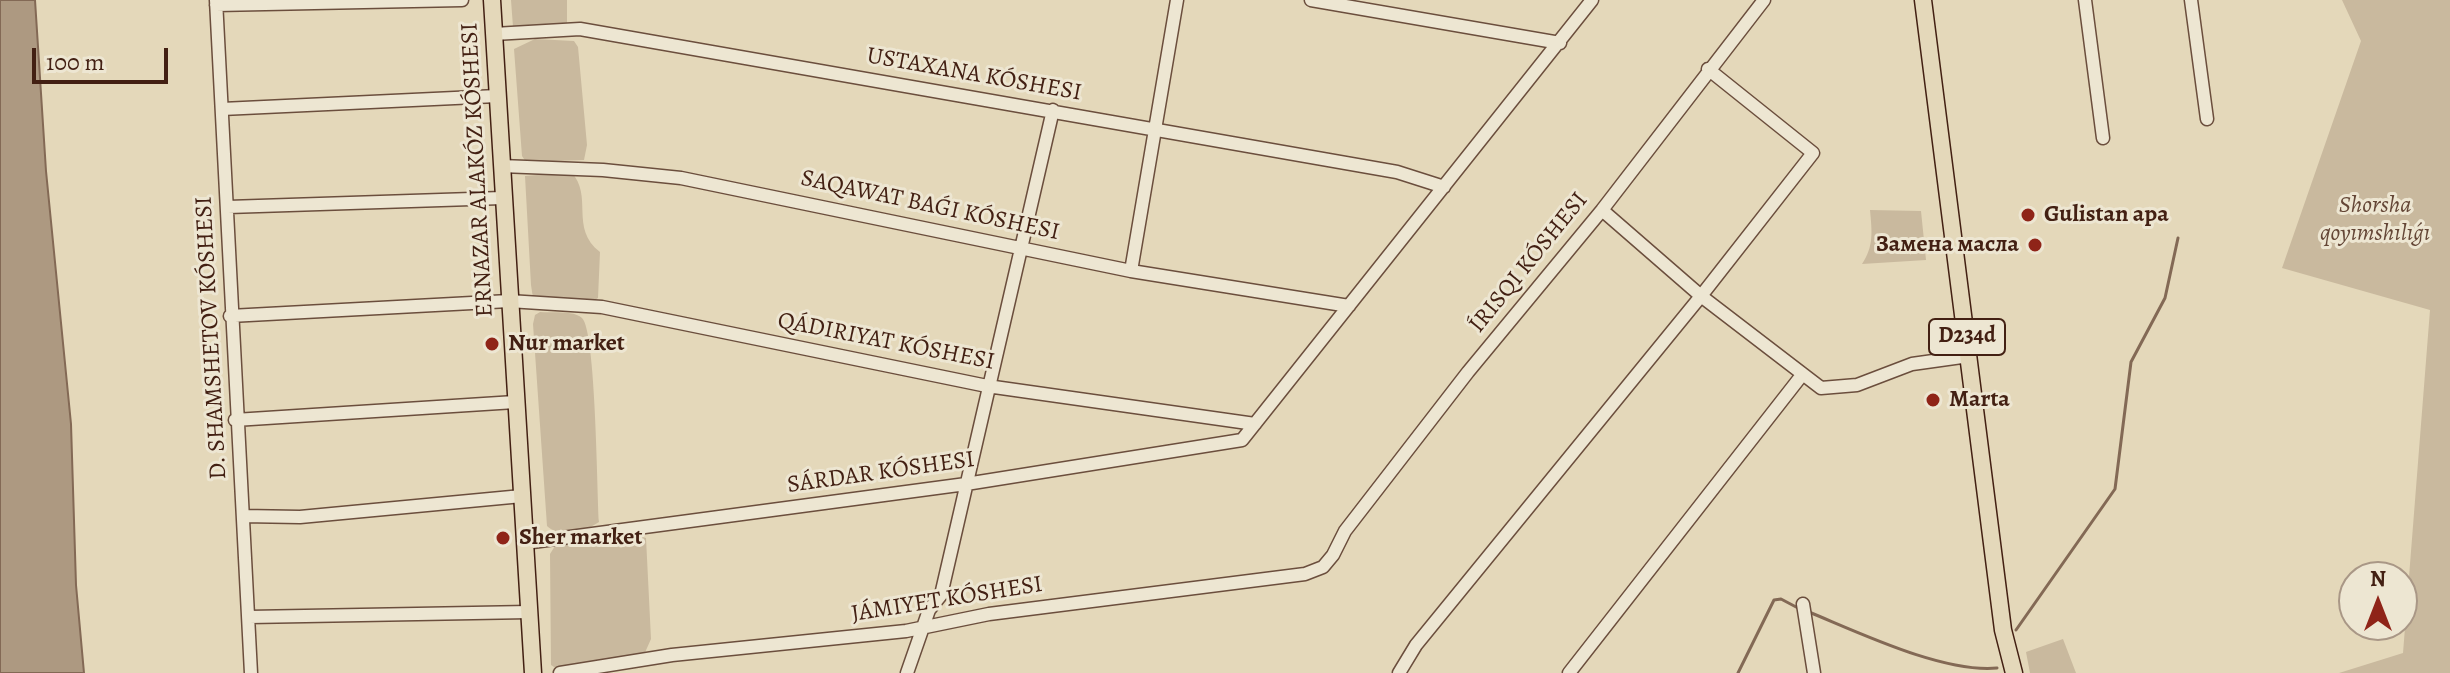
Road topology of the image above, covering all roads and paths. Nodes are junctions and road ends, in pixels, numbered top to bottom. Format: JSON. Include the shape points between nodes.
{"nodes":[{"id":1,"x":462,"y":0,"type":"edge"},
{"id":2,"x":492,"y":0,"type":"edge"},
{"id":3,"x":1177,"y":0,"type":"edge"},
{"id":4,"x":1311,"y":0,"type":"edge"},
{"id":5,"x":1592,"y":0,"type":"edge"},
{"id":6,"x":1764,"y":0,"type":"edge"},
{"id":7,"x":1923,"y":0,"type":"edge"},
{"id":8,"x":2085,"y":0,"type":"edge"},
{"id":9,"x":2191,"y":0,"type":"edge"},
{"id":10,"x":216,"y":3,"type":"edge"},
{"id":11,"x":494,"y":34,"type":"junction"},
{"id":12,"x":1560,"y":43,"type":"junction"},
{"id":13,"x":1708,"y":69,"type":"junction"},
{"id":14,"x":497,"y":96,"type":"junction"},
{"id":15,"x":222,"y":109,"type":"junction"},
{"id":16,"x":1053,"y":110,"type":"junction"},
{"id":17,"x":2207,"y":119,"type":"dead end"},
{"id":18,"x":1157,"y":129,"type":"junction"},
{"id":19,"x":2103,"y":138,"type":"dead end"},
{"id":20,"x":501,"y":166,"type":"junction"},
{"id":21,"x":1444,"y":187,"type":"junction"},
{"id":22,"x":502,"y":198,"type":"junction"},
{"id":23,"x":228,"y":207,"type":"junction"},
{"id":24,"x":1602,"y":210,"type":"junction"},
{"id":25,"x":1020,"y":246,"type":"junction"},
{"id":26,"x":1131,"y":271,"type":"junction"},
{"id":27,"x":1701,"y":296,"type":"junction"},
{"id":28,"x":509,"y":301,"type":"junction"},
{"id":29,"x":1349,"y":306,"type":"junction"},
{"id":30,"x":230,"y":316,"type":"junction"},
{"id":31,"x":1969,"y":356,"type":"junction"},
{"id":32,"x":1802,"y":375,"type":"junction"},
{"id":33,"x":987,"y":386,"type":"junction"},
{"id":34,"x":515,"y":402,"type":"junction"},
{"id":35,"x":235,"y":420,"type":"junction"},
{"id":36,"x":1255,"y":424,"type":"junction"},
{"id":37,"x":966,"y":484,"type":"junction"},
{"id":38,"x":522,"y":496,"type":"junction"},
{"id":39,"x":243,"y":516,"type":"junction"},
{"id":40,"x":525,"y":543,"type":"junction"},
{"id":41,"x":1803,"y":604,"type":"dead end"},
{"id":42,"x":529,"y":612,"type":"junction"},
{"id":43,"x":249,"y":617,"type":"junction"},
{"id":44,"x":923,"y":626,"type":"junction"},
{"id":45,"x":251,"y":673,"type":"edge"},
{"id":46,"x":533,"y":673,"type":"edge"},
{"id":47,"x":560,"y":673,"type":"edge"},
{"id":48,"x":907,"y":673,"type":"edge"},
{"id":49,"x":1399,"y":673,"type":"edge"},
{"id":50,"x":1569,"y":673,"type":"edge"},
{"id":51,"x":1814,"y":673,"type":"edge"},
{"id":52,"x":2014,"y":673,"type":"edge"}],
"edges":[{"from":1,"to":10,"type":"street"},
{"from":2,"to":11,"type":"main road","name":"ERNAZAR ALAKÓZ KÓSHESI"},
{"from":3,"to":18,"type":"street"},
{"from":4,"to":12,"type":"street"},
{"from":5,"to":12,"type":"street"},
{"from":6,"to":13,"type":"street"},
{"from":7,"to":31,"type":"main road","number":"D234d"},
{"from":8,"to":19,"type":"street"},
{"from":9,"to":17,"type":"street"},
{"from":10,"to":15,"type":"street","name":"D. SHAMSHETOV KÓSHESI"},
{"from":11,"to":14,"type":"main road","name":"ERNAZAR ALAKÓZ KÓSHESI"},
{"from":11,"to":16,"type":"street","name":"USTAXANA KÓSHESI","via":[[580,29]]},
{"from":12,"to":21,"type":"street"},
{"from":13,"to":24,"type":"street"},
{"from":13,"to":27,"type":"street","via":[[1813,153]]},
{"from":14,"to":15,"type":"street"},
{"from":14,"to":20,"type":"main road","name":"ERNAZAR ALAKÓZ KÓSHESI"},
{"from":15,"to":23,"type":"street","name":"D. SHAMSHETOV KÓSHESI"},
{"from":16,"to":18,"type":"street","name":"USTAXANA KÓSHESI"},
{"from":16,"to":25,"type":"street"},
{"from":18,"to":21,"type":"street","name":"USTAXANA KÓSHESI","via":[[1397,172]]},
{"from":18,"to":26,"type":"street"},
{"from":20,"to":22,"type":"main road","name":"ERNAZAR ALAKÓZ KÓSHESI"},
{"from":20,"to":25,"type":"street","via":[[681,178]]},
{"from":21,"to":29,"type":"street"},
{"from":22,"to":23,"type":"street"},
{"from":22,"to":28,"type":"main road","name":"ERNAZAR ALAKÓZ KÓSHESI"},
{"from":23,"to":30,"type":"street","name":"D. SHAMSHETOV KÓSHESI"},
{"from":24,"to":27,"type":"street"},
{"from":24,"to":44,"type":"street","name":"JÁMIYET KÓSHESI","via":[[1468,372],[1323,567],[1305,574]]},
{"from":25,"to":26,"type":"street"},
{"from":25,"to":33,"type":"street"},
{"from":26,"to":29,"type":"street"},
{"from":27,"to":32,"type":"street"},
{"from":27,"to":49,"type":"street","via":[[1416,645]]},
{"from":28,"to":30,"type":"street","name":"QÁDIRIYAT KÓSHESI"},
{"from":28,"to":33,"type":"street","name":"QÁDIRIYAT KÓSHESI","via":[[602,307]]},
{"from":28,"to":34,"type":"main road","name":"ERNAZAR ALAKÓZ KÓSHESI"},
{"from":29,"to":36,"type":"street"},
{"from":30,"to":35,"type":"street","name":"D. SHAMSHETOV KÓSHESI"},
{"from":31,"to":32,"type":"street","via":[[1912,364],[1839,389],[1821,388]]},
{"from":31,"to":52,"type":"main road","number":"D234d","via":[[2003,630]]},
{"from":32,"to":50,"type":"street"},
{"from":33,"to":36,"type":"street","name":"QÁDIRIYAT KÓSHESI"},
{"from":33,"to":37,"type":"street"},
{"from":34,"to":35,"type":"street"},
{"from":34,"to":38,"type":"main road","name":"ERNAZAR ALAKÓZ KÓSHESI"},
{"from":35,"to":39,"type":"street","name":"D. SHAMSHETOV KÓSHESI"},
{"from":36,"to":37,"type":"street","name":"SÁRDAR KÓSHESI","via":[[1242,440]]},
{"from":37,"to":40,"type":"street","name":"SÁRDAR KÓSHESI"},
{"from":37,"to":44,"type":"street","via":[[941,595]]},
{"from":38,"to":39,"type":"street","via":[[300,517]]},
{"from":38,"to":40,"type":"main road","name":"ERNAZAR ALAKÓZ KÓSHESI"},
{"from":39,"to":43,"type":"street","name":"D. SHAMSHETOV KÓSHESI"},
{"from":40,"to":42,"type":"main road","name":"ERNAZAR ALAKÓZ KÓSHESI"},
{"from":41,"to":51,"type":"street"},
{"from":42,"to":43,"type":"street"},
{"from":42,"to":46,"type":"main road","name":"ERNAZAR ALAKÓZ KÓSHESI"},
{"from":43,"to":45,"type":"street","name":"D. SHAMSHETOV KÓSHESI"},
{"from":44,"to":47,"type":"street","name":"JÁMIYET KÓSHESI"},
{"from":44,"to":48,"type":"street"}]}
